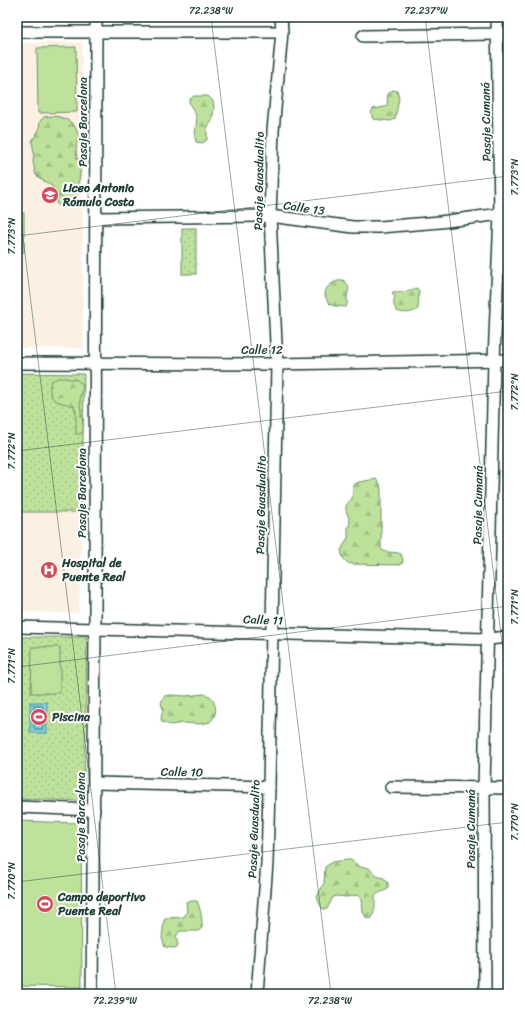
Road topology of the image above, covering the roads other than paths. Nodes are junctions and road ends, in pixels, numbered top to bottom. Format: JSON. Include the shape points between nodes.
{"nodes":[{"id":1,"x":96,"y":17,"type":"edge"},
{"id":2,"x":281,"y":17,"type":"edge"},
{"id":3,"x":497,"y":17,"type":"edge"},
{"id":4,"x":17,"y":32,"type":"edge"},
{"id":5,"x":96,"y":32,"type":"junction"},
{"id":6,"x":282,"y":32,"type":"junction"},
{"id":7,"x":503,"y":33,"type":"edge"},
{"id":8,"x":363,"y":36,"type":"dead end"},
{"id":9,"x":504,"y":213,"type":"edge"},
{"id":10,"x":270,"y":216,"type":"junction"},
{"id":11,"x":96,"y":218,"type":"junction"},
{"id":12,"x":494,"y":360,"type":"junction"},
{"id":13,"x":508,"y":360,"type":"edge"},
{"id":14,"x":17,"y":363,"type":"edge"},
{"id":15,"x":95,"y":364,"type":"junction"},
{"id":16,"x":277,"y":364,"type":"junction"},
{"id":17,"x":17,"y":627,"type":"edge"},
{"id":18,"x":95,"y":629,"type":"junction"},
{"id":19,"x":271,"y":634,"type":"junction"},
{"id":20,"x":508,"y":637,"type":"edge"},
{"id":21,"x":488,"y":639,"type":"junction"},
{"id":22,"x":94,"y":783,"type":"junction"},
{"id":23,"x":391,"y":786,"type":"dead end"},
{"id":24,"x":269,"y":787,"type":"junction"},
{"id":25,"x":484,"y":788,"type":"junction"},
{"id":26,"x":508,"y":788,"type":"edge"},
{"id":27,"x":17,"y":807,"type":"edge"},
{"id":28,"x":94,"y":810,"type":"junction"},
{"id":29,"x":92,"y":994,"type":"edge"},
{"id":30,"x":257,"y":994,"type":"edge"},
{"id":31,"x":485,"y":994,"type":"edge"}],
"edges":[{"from":1,"to":5,"type":"street","name":"Pasaje Barcelona"},
{"from":2,"to":6,"type":"street","name":"Pasaje Guasdualito"},
{"from":3,"to":7,"type":"street","name":"Pasaje Cumaná"},
{"from":4,"to":5,"type":"street"},
{"from":5,"to":6,"type":"street"},
{"from":5,"to":11,"type":"street","name":"Pasaje Barcelona"},
{"from":6,"to":10,"type":"street","name":"Pasaje Guasdualito","via":[[273,131]]},
{"from":7,"to":8,"type":"street"},
{"from":7,"to":9,"type":"street","name":"Pasaje Cumaná"},
{"from":9,"to":10,"type":"street","name":"Calle 13","via":[[440,222],[367,227]]},
{"from":9,"to":12,"type":"street","name":"Pasaje Cumaná"},
{"from":10,"to":11,"type":"street","name":"Calle 13"},
{"from":10,"to":16,"type":"street","name":"Pasaje Guasdualito"},
{"from":11,"to":15,"type":"street","name":"Pasaje Barcelona"},
{"from":12,"to":13,"type":"street","name":"Calle 12"},
{"from":12,"to":16,"type":"street","name":"Calle 12"},
{"from":12,"to":21,"type":"street","name":"Pasaje Cumaná"},
{"from":14,"to":15,"type":"street","name":"Calle 12"},
{"from":15,"to":16,"type":"street","name":"Calle 12"},
{"from":15,"to":18,"type":"street","name":"Pasaje Barcelona"},
{"from":16,"to":19,"type":"street","name":"Pasaje Guasdualito"},
{"from":17,"to":18,"type":"street","name":"Calle 11"},
{"from":18,"to":19,"type":"street","name":"Calle 11"},
{"from":18,"to":22,"type":"street","name":"Pasaje Barcelona"},
{"from":19,"to":21,"type":"street","name":"Calle 11"},
{"from":19,"to":24,"type":"street","name":"Pasaje Guasdualito"},
{"from":20,"to":21,"type":"street","name":"Calle 11"},
{"from":21,"to":25,"type":"street","name":"Pasaje Cumaná"},
{"from":22,"to":24,"type":"street","name":"Calle 10"},
{"from":22,"to":28,"type":"street","name":"Pasaje Barcelona"},
{"from":23,"to":25,"type":"street"},
{"from":24,"to":30,"type":"street","name":"Pasaje Guasdualito","via":[[267,863]]},
{"from":25,"to":26,"type":"street"},
{"from":25,"to":31,"type":"street","name":"Pasaje Cumaná"},
{"from":27,"to":28,"type":"street"},
{"from":28,"to":29,"type":"street","name":"Pasaje Barcelona"}]}
